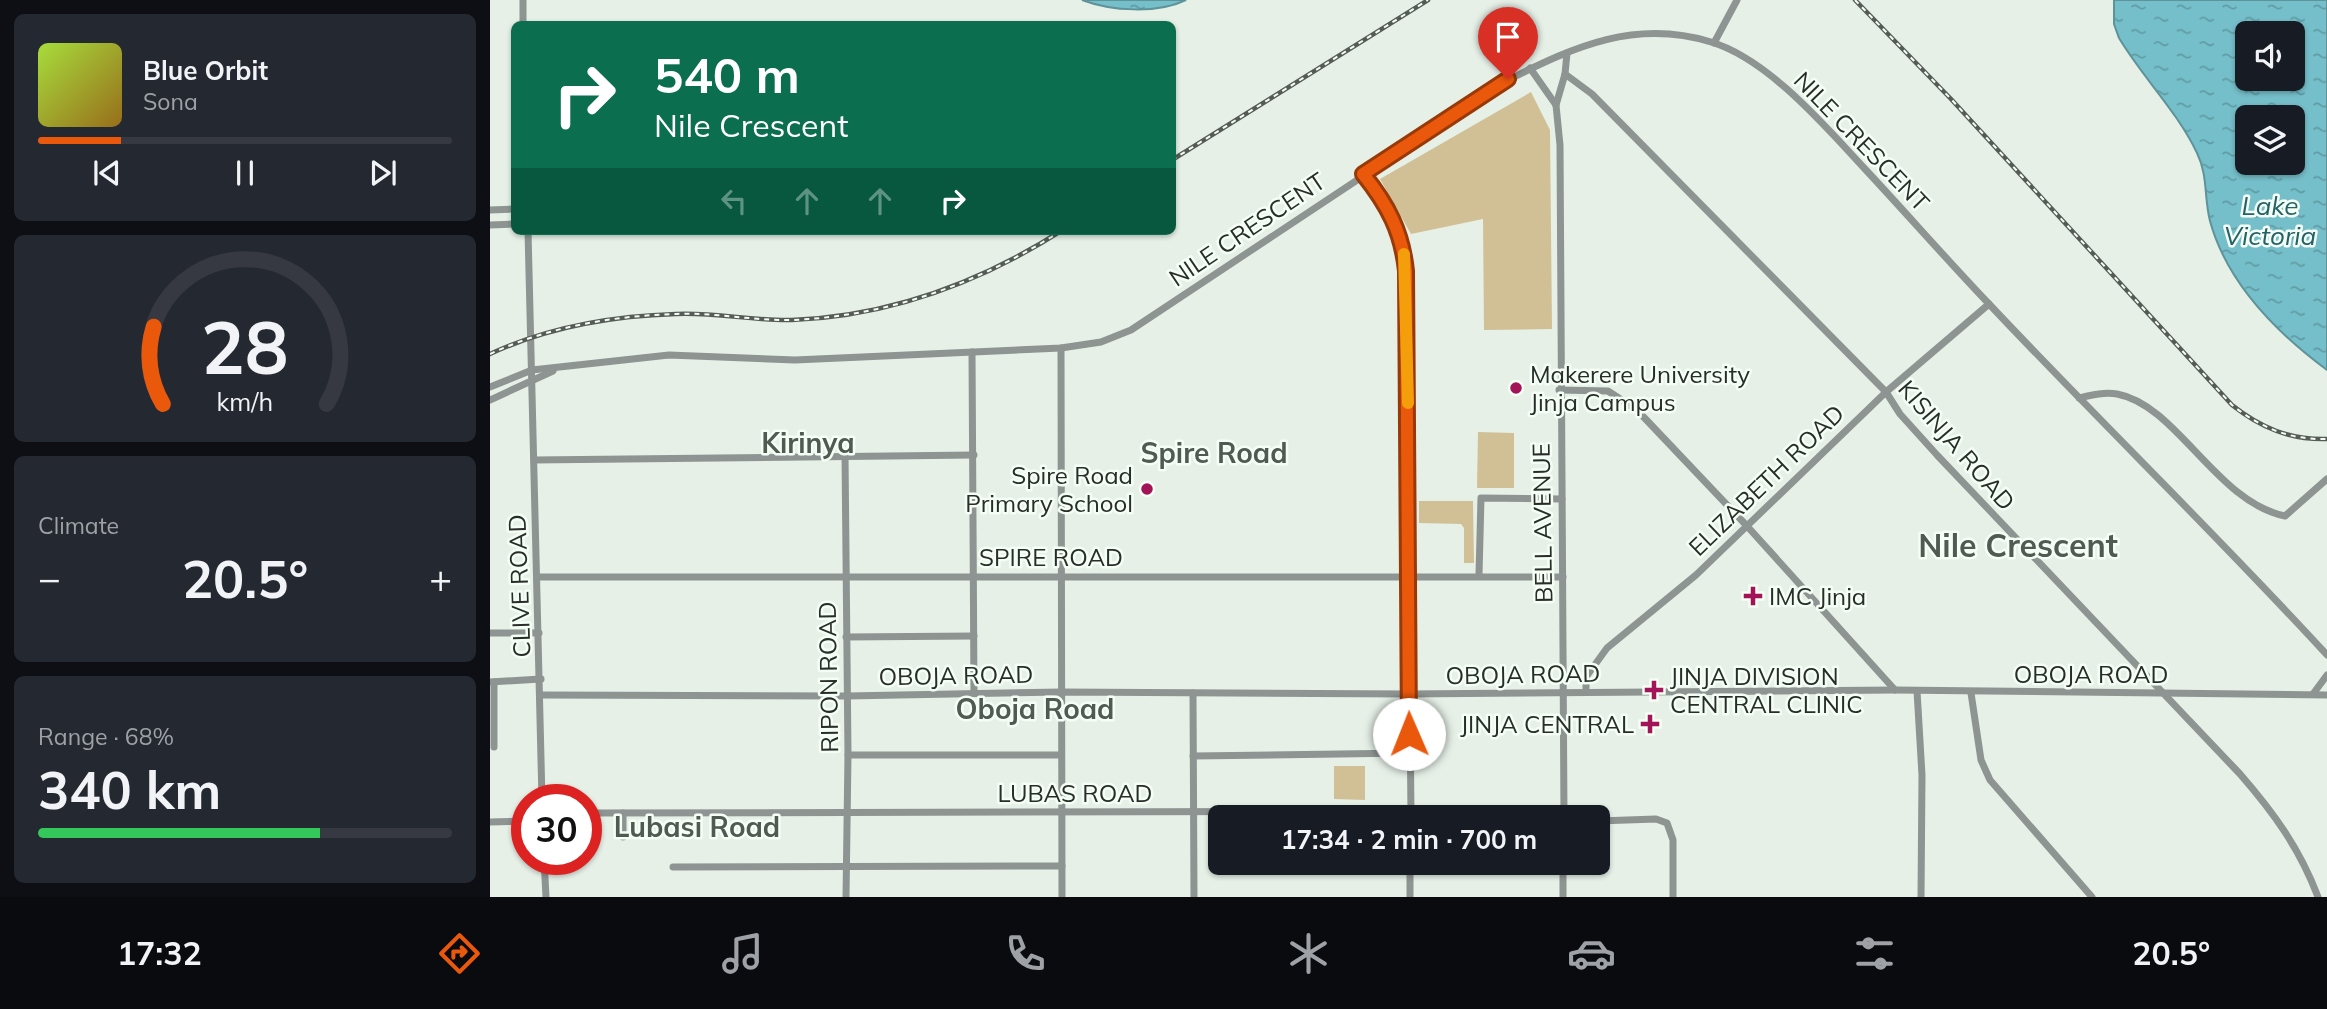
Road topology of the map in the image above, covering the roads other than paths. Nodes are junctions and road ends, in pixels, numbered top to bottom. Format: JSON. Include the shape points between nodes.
{"nodes":[{"id":1,"x":523,"y":0,"type":"edge"},
{"id":2,"x":1737,"y":0,"type":"edge"},
{"id":3,"x":523,"y":21,"type":"edge"},
{"id":4,"x":1714,"y":43,"type":"junction"},
{"id":5,"x":1567,"y":53,"type":"junction"},
{"id":6,"x":1531,"y":68,"type":"junction"},
{"id":7,"x":1565,"y":74,"type":"junction"},
{"id":8,"x":1556,"y":105,"type":"junction"},
{"id":9,"x":1363,"y":174,"type":"junction"},
{"id":10,"x":511,"y":209,"type":"edge"},
{"id":11,"x":490,"y":210,"type":"edge"},
{"id":12,"x":511,"y":224,"type":"edge"},
{"id":13,"x":490,"y":225,"type":"edge"},
{"id":14,"x":528,"y":235,"type":"edge"},
{"id":15,"x":1989,"y":304,"type":"junction"},
{"id":16,"x":1061,"y":348,"type":"junction"},
{"id":17,"x":972,"y":352,"type":"junction"},
{"id":18,"x":556,"y":369,"type":"junction"},
{"id":19,"x":532,"y":370,"type":"junction"},
{"id":20,"x":533,"y":382,"type":"junction"},
{"id":21,"x":490,"y":387,"type":"edge"},
{"id":22,"x":1559,"y":390,"type":"junction"},
{"id":23,"x":1886,"y":393,"type":"junction"},
{"id":24,"x":2079,"y":398,"type":"junction"},
{"id":25,"x":490,"y":400,"type":"edge"},
{"id":26,"x":845,"y":456,"type":"junction"},
{"id":27,"x":974,"y":456,"type":"junction"},
{"id":28,"x":534,"y":460,"type":"junction"},
{"id":29,"x":2327,"y":479,"type":"edge"},
{"id":30,"x":1562,"y":499,"type":"junction"},
{"id":31,"x":1747,"y":526,"type":"junction"},
{"id":32,"x":1408,"y":574,"type":"junction"},
{"id":33,"x":1479,"y":575,"type":"junction"},
{"id":34,"x":845,"y":576,"type":"junction"},
{"id":35,"x":974,"y":576,"type":"junction"},
{"id":36,"x":1061,"y":576,"type":"junction"},
{"id":37,"x":538,"y":577,"type":"junction"},
{"id":38,"x":1563,"y":577,"type":"junction"},
{"id":39,"x":490,"y":633,"type":"edge"},
{"id":40,"x":539,"y":633,"type":"junction"},
{"id":41,"x":974,"y":636,"type":"junction"},
{"id":42,"x":846,"y":637,"type":"junction"},
{"id":43,"x":2326,"y":653,"type":"edge"},
{"id":44,"x":2327,"y":663,"type":"edge"},
{"id":45,"x":2327,"y":675,"type":"edge"},
{"id":46,"x":541,"y":679,"type":"junction"},
{"id":47,"x":492,"y":682,"type":"edge"},
{"id":48,"x":1895,"y":690,"type":"junction"},
{"id":49,"x":1917,"y":691,"type":"junction"},
{"id":50,"x":1061,"y":692,"type":"junction"},
{"id":51,"x":1586,"y":692,"type":"junction"},
{"id":52,"x":974,"y":693,"type":"junction"},
{"id":53,"x":1193,"y":693,"type":"junction"},
{"id":54,"x":1562,"y":693,"type":"junction"},
{"id":55,"x":1971,"y":693,"type":"junction"},
{"id":56,"x":1408,"y":694,"type":"junction"},
{"id":57,"x":2163,"y":694,"type":"junction"},
{"id":58,"x":2313,"y":694,"type":"junction"},
{"id":59,"x":542,"y":695,"type":"junction"},
{"id":60,"x":2327,"y":695,"type":"edge"},
{"id":61,"x":847,"y":696,"type":"junction"},
{"id":62,"x":494,"y":747,"type":"dead end"},
{"id":63,"x":1409,"y":753,"type":"junction"},
{"id":64,"x":848,"y":755,"type":"junction"},
{"id":65,"x":1061,"y":755,"type":"junction"},
{"id":66,"x":1193,"y":756,"type":"junction"},
{"id":67,"x":542,"y":784,"type":"edge"},
{"id":68,"x":1410,"y":805,"type":"edge"},
{"id":69,"x":1564,"y":805,"type":"edge"},
{"id":70,"x":847,"y":811,"type":"junction"},
{"id":71,"x":1061,"y":812,"type":"junction"},
{"id":72,"x":1194,"y":812,"type":"junction"},
{"id":73,"x":1208,"y":812,"type":"edge"},
{"id":74,"x":602,"y":813,"type":"edge"},
{"id":75,"x":623,"y":813,"type":"junction"},
{"id":76,"x":1610,"y":820,"type":"edge"},
{"id":77,"x":511,"y":821,"type":"edge"},
{"id":78,"x":490,"y":822,"type":"edge"},
{"id":79,"x":623,"y":837,"type":"dead end"},
{"id":80,"x":1062,"y":866,"type":"junction"},
{"id":81,"x":673,"y":867,"type":"dead end"},
{"id":82,"x":847,"y":868,"type":"junction"},
{"id":83,"x":545,"y":875,"type":"edge"},
{"id":84,"x":1410,"y":875,"type":"edge"},
{"id":85,"x":1563,"y":875,"type":"edge"},
{"id":86,"x":546,"y":897,"type":"edge"},
{"id":87,"x":846,"y":897,"type":"edge"},
{"id":88,"x":1062,"y":897,"type":"edge"},
{"id":89,"x":1194,"y":897,"type":"edge"},
{"id":90,"x":1410,"y":897,"type":"edge"},
{"id":91,"x":1563,"y":897,"type":"edge"},
{"id":92,"x":1673,"y":897,"type":"edge"},
{"id":93,"x":1921,"y":897,"type":"edge"},
{"id":94,"x":2092,"y":897,"type":"edge"},
{"id":95,"x":2318,"y":897,"type":"edge"}],
"edges":[{"from":1,"to":3,"type":"street"},
{"from":2,"to":4,"type":"street"},
{"from":4,"to":5,"type":"street","name":"NILE CRESCENT","via":[[1680,34],[1632,32]]},
{"from":4,"to":15,"type":"street","name":"NILE CRESCENT","via":[[1768,73],[1815,115]]},
{"from":5,"to":6,"type":"street","name":"NILE CRESCENT"},
{"from":5,"to":7,"type":"street"},
{"from":6,"to":8,"type":"street","name":"BELL AVENUE"},
{"from":6,"to":9,"type":"street","name":"NILE CRESCENT"},
{"from":7,"to":8,"type":"street"},
{"from":7,"to":23,"type":"street","name":"KISINJA ROAD","via":[[1592,94]]},
{"from":8,"to":22,"type":"street","name":"BELL AVENUE","via":[[1560,145]]},
{"from":9,"to":16,"type":"street","name":"NILE CRESCENT","via":[[1131,330],[1101,342]]},
{"from":9,"to":32,"type":"street","via":[[1389,209],[1405,257]]},
{"from":10,"to":11,"type":"street"},
{"from":12,"to":13,"type":"street"},
{"from":14,"to":19,"type":"street","name":"CLIVE ROAD"},
{"from":15,"to":23,"type":"street","name":"ELIZABETH ROAD"},
{"from":15,"to":24,"type":"street","name":"NILE CRESCENT"},
{"from":16,"to":17,"type":"street","name":"NILE CRESCENT"},
{"from":16,"to":36,"type":"street"},
{"from":17,"to":18,"type":"street","name":"NILE CRESCENT","via":[[795,360],[687,354]]},
{"from":17,"to":27,"type":"street"},
{"from":18,"to":19,"type":"street","name":"NILE CRESCENT"},
{"from":18,"to":20,"type":"street"},
{"from":19,"to":20,"type":"street","name":"CLIVE ROAD"},
{"from":19,"to":21,"type":"street","name":"NILE CRESCENT"},
{"from":20,"to":25,"type":"street"},
{"from":20,"to":28,"type":"street","name":"CLIVE ROAD"},
{"from":22,"to":30,"type":"street","name":"BELL AVENUE"},
{"from":22,"to":31,"type":"street","via":[[1598,388],[1620,397]]},
{"from":23,"to":31,"type":"street","name":"ELIZABETH ROAD"},
{"from":23,"to":57,"type":"street","name":"KISINJA ROAD","via":[[1937,455]]},
{"from":24,"to":29,"type":"street","via":[[2119,394],[2152,411],[2225,481],[2267,512],[2285,516]]},
{"from":24,"to":43,"type":"street","name":"NILE CRESCENT"},
{"from":26,"to":27,"type":"street"},
{"from":26,"to":28,"type":"street"},
{"from":26,"to":34,"type":"street","name":"RIPON ROAD"},
{"from":27,"to":35,"type":"street"},
{"from":28,"to":37,"type":"street","name":"CLIVE ROAD"},
{"from":30,"to":33,"type":"street","via":[[1481,498]]},
{"from":30,"to":38,"type":"street","name":"BELL AVENUE"},
{"from":31,"to":48,"type":"street"},
{"from":31,"to":51,"type":"street","name":"ELIZABETH ROAD","via":[[1607,648],[1586,677]]},
{"from":32,"to":33,"type":"street","name":"SPIRE ROAD"},
{"from":32,"to":36,"type":"street","name":"SPIRE ROAD"},
{"from":32,"to":56,"type":"street"},
{"from":33,"to":38,"type":"street","name":"SPIRE ROAD"},
{"from":34,"to":35,"type":"street","name":"SPIRE ROAD"},
{"from":34,"to":37,"type":"street","name":"SPIRE ROAD"},
{"from":34,"to":42,"type":"street","name":"RIPON ROAD"},
{"from":35,"to":36,"type":"street","name":"SPIRE ROAD"},
{"from":35,"to":41,"type":"street"},
{"from":36,"to":50,"type":"street"},
{"from":37,"to":40,"type":"street","name":"CLIVE ROAD"},
{"from":38,"to":54,"type":"street","name":"BELL AVENUE"},
{"from":39,"to":40,"type":"street"},
{"from":40,"to":46,"type":"street","name":"CLIVE ROAD"},
{"from":41,"to":42,"type":"street"},
{"from":41,"to":52,"type":"street"},
{"from":42,"to":61,"type":"street","name":"RIPON ROAD"},
{"from":43,"to":44,"type":"street"},
{"from":45,"to":58,"type":"street"},
{"from":46,"to":47,"type":"street"},
{"from":46,"to":59,"type":"street","name":"CLIVE ROAD"},
{"from":47,"to":62,"type":"street"},
{"from":48,"to":49,"type":"street","name":"OBOJA ROAD"},
{"from":48,"to":51,"type":"street","name":"OBOJA ROAD"},
{"from":49,"to":55,"type":"street","name":"OBOJA ROAD"},
{"from":49,"to":93,"type":"street"},
{"from":50,"to":52,"type":"street","name":"OBOJA ROAD"},
{"from":50,"to":53,"type":"street","name":"OBOJA ROAD"},
{"from":50,"to":65,"type":"street"},
{"from":51,"to":54,"type":"street","name":"OBOJA ROAD"},
{"from":52,"to":61,"type":"street","name":"OBOJA ROAD"},
{"from":53,"to":56,"type":"street","name":"OBOJA ROAD"},
{"from":53,"to":66,"type":"street"},
{"from":54,"to":56,"type":"street","name":"OBOJA ROAD"},
{"from":54,"to":69,"type":"street","name":"BELL AVENUE"},
{"from":55,"to":57,"type":"street","name":"OBOJA ROAD"},
{"from":55,"to":94,"type":"street","via":[[1981,761],[1990,780]]},
{"from":56,"to":63,"type":"street"},
{"from":57,"to":58,"type":"street","name":"OBOJA ROAD"},
{"from":57,"to":95,"type":"street","name":"KISINJA ROAD","via":[[2278,818]]},
{"from":58,"to":60,"type":"street","name":"OBOJA ROAD"},
{"from":59,"to":61,"type":"street","name":"OBOJA ROAD"},
{"from":59,"to":67,"type":"street","name":"CLIVE ROAD"},
{"from":61,"to":64,"type":"street","name":"RIPON ROAD"},
{"from":63,"to":66,"type":"street"},
{"from":63,"to":68,"type":"street"},
{"from":64,"to":65,"type":"street"},
{"from":64,"to":70,"type":"street","name":"RIPON ROAD"},
{"from":65,"to":71,"type":"street"},
{"from":66,"to":72,"type":"street"},
{"from":70,"to":71,"type":"street","name":"LUBAS ROAD"},
{"from":70,"to":75,"type":"street","name":"LUBAS ROAD"},
{"from":70,"to":82,"type":"street","name":"RIPON ROAD"},
{"from":71,"to":72,"type":"street","name":"LUBAS ROAD"},
{"from":71,"to":80,"type":"street"},
{"from":72,"to":73,"type":"street","name":"LUBAS ROAD"},
{"from":72,"to":89,"type":"street"},
{"from":74,"to":75,"type":"street","name":"LUBAS ROAD"},
{"from":75,"to":79,"type":"street"},
{"from":76,"to":92,"type":"street","via":[[1656,818],[1667,823],[1673,840]]},
{"from":77,"to":78,"type":"street"},
{"from":80,"to":82,"type":"street"},
{"from":80,"to":88,"type":"street"},
{"from":81,"to":82,"type":"street"},
{"from":82,"to":87,"type":"street","name":"RIPON ROAD"},
{"from":83,"to":86,"type":"street"},
{"from":84,"to":90,"type":"street"},
{"from":85,"to":91,"type":"street"}]}
